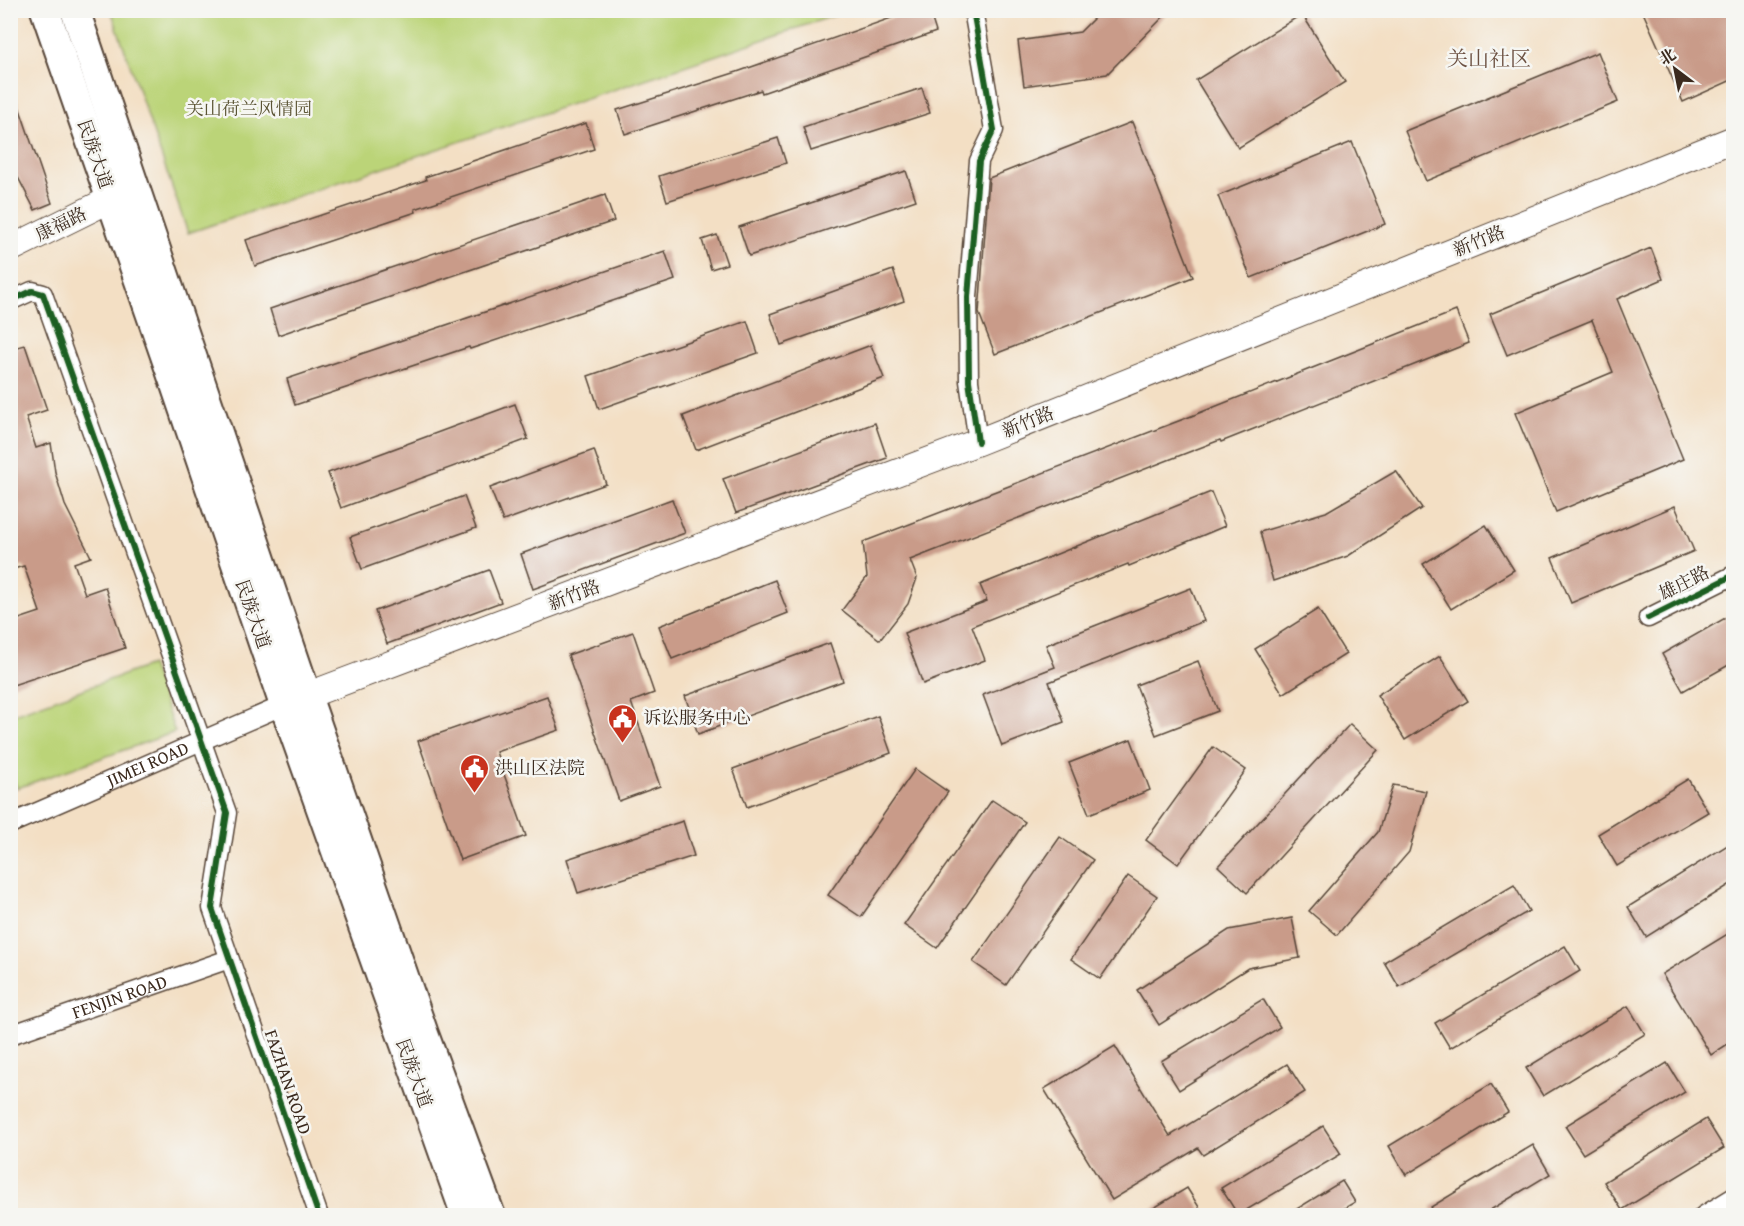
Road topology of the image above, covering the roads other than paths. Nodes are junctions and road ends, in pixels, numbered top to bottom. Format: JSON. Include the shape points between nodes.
{"nodes":[{"id":1,"x":45,"y":10,"type":"edge"},
{"id":2,"x":75,"y":10,"type":"edge"},
{"id":3,"x":973,"y":10,"type":"edge"},
{"id":4,"x":1734,"y":139,"type":"edge"},
{"id":5,"x":111,"y":199,"type":"junction"},
{"id":6,"x":10,"y":249,"type":"edge"},
{"id":7,"x":10,"y":301,"type":"edge"},
{"id":8,"x":978,"y":442,"type":"junction"},
{"id":9,"x":1734,"y":575,"type":"edge"},
{"id":10,"x":1648,"y":618,"type":"dead end"},
{"id":11,"x":295,"y":700,"type":"junction"},
{"id":12,"x":200,"y":740,"type":"junction"},
{"id":13,"x":10,"y":824,"type":"edge"},
{"id":14,"x":229,"y":959,"type":"junction"},
{"id":15,"x":10,"y":1035,"type":"edge"},
{"id":16,"x":1734,"y":1197,"type":"edge"},
{"id":17,"x":319,"y":1215,"type":"edge"},
{"id":18,"x":466,"y":1215,"type":"edge"},
{"id":19,"x":491,"y":1215,"type":"edge"},
{"id":20,"x":1703,"y":1215,"type":"edge"}],
"edges":[{"from":1,"to":5,"type":"main road","name":"民族大道"},
{"from":2,"to":11,"type":"main road","name":"民族大道"},
{"from":3,"to":8,"type":"street","via":[[994,130],[979,161],[968,297],[969,381]]},
{"from":4,"to":8,"type":"main road","name":"新竹路"},
{"from":5,"to":6,"type":"main road","name":"康福路"},
{"from":5,"to":11,"type":"main road","name":"民族大道"},
{"from":7,"to":12,"type":"street","name":"FAZHAN ROAD","via":[[32,291],[43,294]]},
{"from":8,"to":11,"type":"main road","name":"新竹路"},
{"from":9,"to":10,"type":"street","name":"雄庄路"},
{"from":11,"to":12,"type":"street","name":"JIMEI ROAD"},
{"from":11,"to":18,"type":"main road","name":"民族大道"},
{"from":11,"to":19,"type":"main road","name":"民族大道"},
{"from":12,"to":13,"type":"street","name":"JIMEI ROAD"},
{"from":12,"to":14,"type":"street","name":"FAZHAN ROAD","via":[[227,813],[212,908]]},
{"from":14,"to":15,"type":"street","name":"FENJIN ROAD"},
{"from":14,"to":17,"type":"street","name":"FAZHAN ROAD"},
{"from":16,"to":20,"type":"street"}]}
